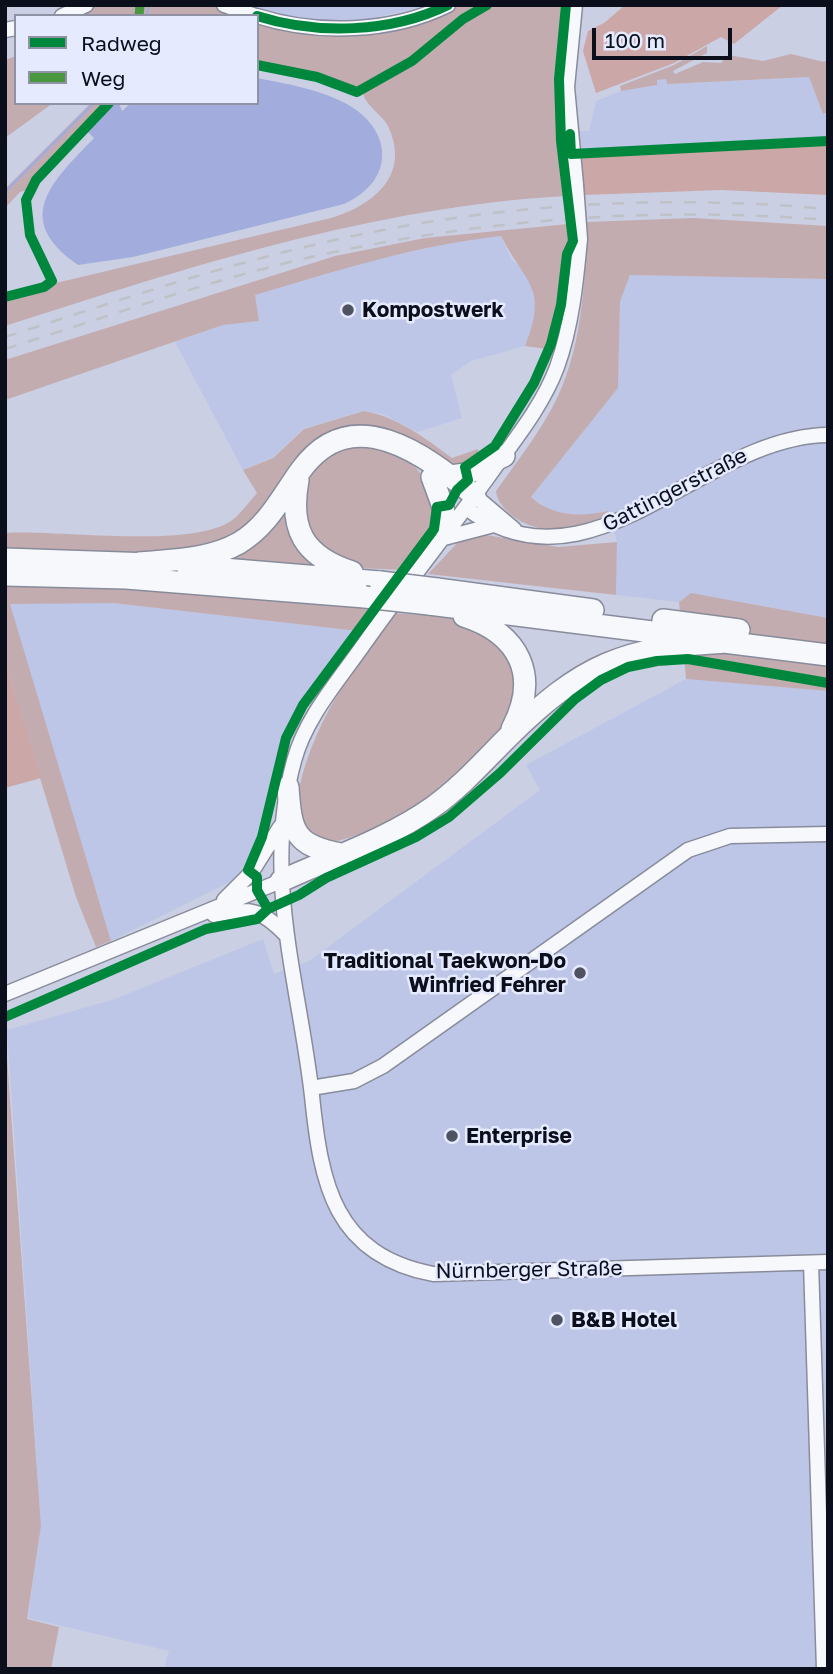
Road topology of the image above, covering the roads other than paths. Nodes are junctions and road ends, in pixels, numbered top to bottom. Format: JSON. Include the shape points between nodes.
{"nodes":[{"id":1,"x":86,"y":5,"type":"edge"},
{"id":2,"x":224,"y":5,"type":"edge"},
{"id":3,"x":448,"y":5,"type":"edge"},
{"id":4,"x":575,"y":5,"type":"edge"},
{"id":5,"x":66,"y":14,"type":"edge"},
{"id":6,"x":251,"y":14,"type":"edge"},
{"id":7,"x":259,"y":16,"type":"edge"},
{"id":8,"x":828,"y":435,"type":"edge"},
{"id":9,"x":504,"y":456,"type":"junction"},
{"id":10,"x":300,"y":471,"type":"junction"},
{"id":11,"x":441,"y":477,"type":"junction"},
{"id":12,"x":471,"y":502,"type":"junction"},
{"id":13,"x":490,"y":526,"type":"junction"},
{"id":14,"x":520,"y":533,"type":"junction"},
{"id":15,"x":445,"y":536,"type":"junction"},
{"id":16,"x":5,"y":559,"type":"edge"},
{"id":17,"x":139,"y":563,"type":"junction"},
{"id":18,"x":5,"y":575,"type":"edge"},
{"id":19,"x":373,"y":589,"type":"junction"},
{"id":20,"x":433,"y":597,"type":"junction"},
{"id":21,"x":728,"y":642,"type":"junction"},
{"id":22,"x":828,"y":642,"type":"edge"},
{"id":23,"x":828,"y":655,"type":"edge"},
{"id":24,"x":507,"y":738,"type":"junction"},
{"id":25,"x":288,"y":787,"type":"junction"},
{"id":26,"x":281,"y":826,"type":"junction"},
{"id":27,"x":828,"y":834,"type":"edge"},
{"id":28,"x":341,"y":854,"type":"junction"},
{"id":29,"x":281,"y":881,"type":"junction"},
{"id":30,"x":216,"y":908,"type":"junction"},
{"id":31,"x":182,"y":922,"type":"junction"},
{"id":32,"x":286,"y":935,"type":"junction"},
{"id":33,"x":5,"y":994,"type":"edge"},
{"id":34,"x":311,"y":1088,"type":"junction"},
{"id":35,"x":828,"y":1262,"type":"edge"},
{"id":36,"x":811,"y":1263,"type":"junction"},
{"id":37,"x":826,"y":1648,"type":"edge"},
{"id":38,"x":824,"y":1669,"type":"edge"}],
"edges":[{"from":1,"to":5,"type":"street"},
{"from":2,"to":6,"type":"street"},
{"from":3,"to":7,"type":"street","via":[[418,19],[350,27],[311,28]]},
{"from":4,"to":9,"type":"street","bridge":true,"via":[[567,88],[580,239],[574,301],[556,369]]},
{"from":8,"to":14,"type":"street","name":"Gattingerstraße","via":[[750,451],[627,519],[593,531],[564,536]]},
{"from":9,"to":11,"type":"highway","via":[[466,474]]},
{"from":9,"to":12,"type":"street"},
{"from":10,"to":11,"type":"highway","via":[[312,455],[347,436],[367,434],[407,450]]},
{"from":10,"to":17,"type":"highway","via":[[273,513],[238,543],[195,557]]},
{"from":10,"to":19,"type":"highway","via":[[295,510],[302,539],[323,561]]},
{"from":11,"to":12,"type":"highway"},
{"from":11,"to":15,"type":"highway"},
{"from":12,"to":13,"type":"street","name":"Gattingerstraße"},
{"from":12,"to":14,"type":"street"},
{"from":12,"to":15,"type":"street"},
{"from":13,"to":14,"type":"street","name":"Gattingerstraße"},
{"from":13,"to":15,"type":"street"},
{"from":15,"to":25,"type":"street","via":[[327,697],[301,740]]},
{"from":16,"to":17,"type":"highway"},
{"from":17,"to":19,"type":"highway"},
{"from":18,"to":19,"type":"highway"},
{"from":19,"to":20,"type":"highway","bridge":true},
{"from":20,"to":21,"type":"highway"},
{"from":20,"to":22,"type":"highway"},
{"from":20,"to":24,"type":"highway","via":[[490,626],[519,656],[523,701]]},
{"from":21,"to":23,"type":"highway"},
{"from":21,"to":24,"type":"highway","via":[[675,645],[604,663],[572,682]]},
{"from":24,"to":28,"type":"highway","via":[[433,807],[402,827]]},
{"from":25,"to":26,"type":"street"},
{"from":25,"to":28,"type":"highway","via":[[291,824],[297,835],[317,849]]},
{"from":26,"to":29,"type":"street","name":"Nürnberger Straße"},
{"from":26,"to":30,"type":"street","via":[[251,873]]},
{"from":27,"to":34,"type":"street","via":[[730,836],[688,850],[383,1066],[354,1081]]},
{"from":28,"to":29,"type":"highway"},
{"from":29,"to":30,"type":"street"},
{"from":29,"to":32,"type":"street","name":"Nürnberger Straße"},
{"from":30,"to":31,"type":"street"},
{"from":31,"to":32,"type":"street","via":[[250,910],[263,914]]},
{"from":31,"to":33,"type":"street"},
{"from":32,"to":34,"type":"street","name":"Nürnberger Straße"},
{"from":34,"to":36,"type":"street","name":"Nürnberger Straße","via":[[323,1176],[346,1226],[361,1243],[412,1270],[461,1275]]},
{"from":35,"to":36,"type":"street","name":"Nürnberger Straße"},
{"from":36,"to":37,"type":"street"},
{"from":37,"to":38,"type":"street"}]}
